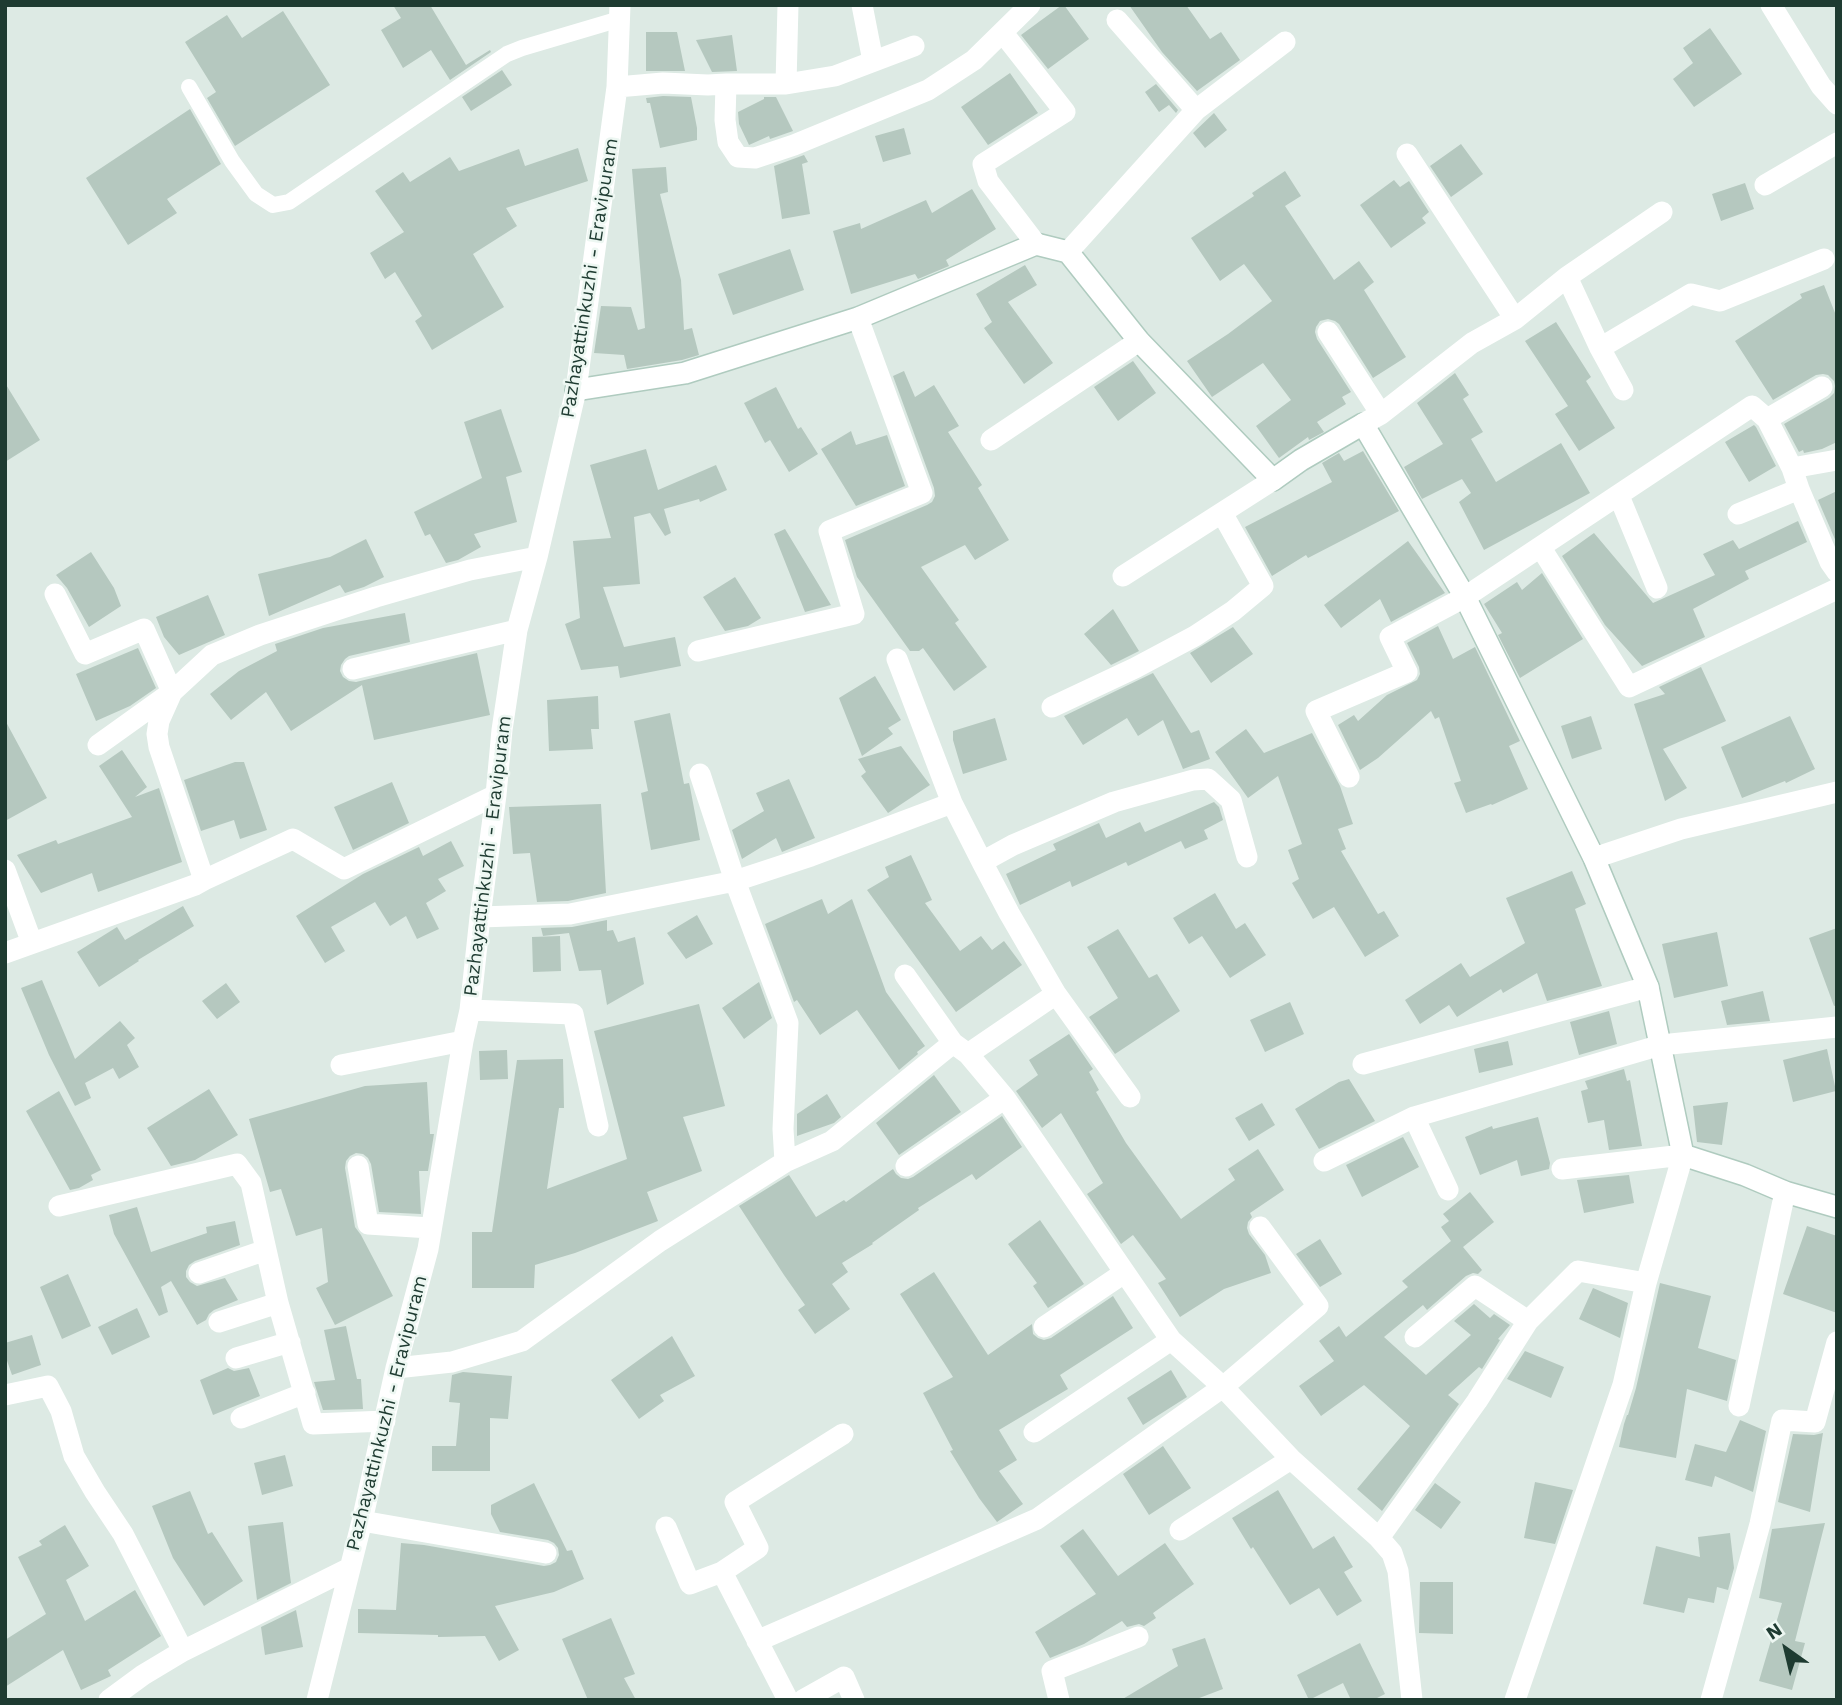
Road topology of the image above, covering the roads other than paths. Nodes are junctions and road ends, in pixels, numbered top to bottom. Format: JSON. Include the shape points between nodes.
{"nodes":[{"id":1,"x":788,"y":5,"type":"edge"},
{"id":2,"x":862,"y":5,"type":"edge"},
{"id":3,"x":1030,"y":5,"type":"edge"},
{"id":4,"x":1771,"y":5,"type":"edge"},
{"id":5,"x":620,"y":12,"type":"edge"},
{"id":6,"x":1117,"y":20,"type":"dead end"},
{"id":7,"x":1003,"y":33,"type":"junction"},
{"id":8,"x":1285,"y":43,"type":"dead end"},
{"id":9,"x":914,"y":46,"type":"dead end"},
{"id":10,"x":873,"y":61,"type":"junction"},
{"id":11,"x":726,"y":84,"type":"junction"},
{"id":12,"x":786,"y":84,"type":"junction"},
{"id":13,"x":189,"y":87,"type":"dead end"},
{"id":14,"x":617,"y":87,"type":"junction"},
{"id":15,"x":1837,"y":104,"type":"edge"},
{"id":16,"x":1196,"y":110,"type":"junction"},
{"id":17,"x":1837,"y":143,"type":"edge"},
{"id":18,"x":1407,"y":154,"type":"dead end"},
{"id":19,"x":1765,"y":184,"type":"dead end"},
{"id":20,"x":1662,"y":212,"type":"dead end"},
{"id":21,"x":1036,"y":244,"type":"junction"},
{"id":22,"x":1068,"y":252,"type":"junction"},
{"id":23,"x":1824,"y":259,"type":"dead end"},
{"id":24,"x":1567,"y":277,"type":"junction"},
{"id":25,"x":858,"y":318,"type":"junction"},
{"id":26,"x":1515,"y":320,"type":"junction"},
{"id":27,"x":1328,"y":332,"type":"dead end"},
{"id":28,"x":1139,"y":341,"type":"junction"},
{"id":29,"x":1600,"y":348,"type":"junction"},
{"id":30,"x":1822,"y":387,"type":"dead end"},
{"id":31,"x":576,"y":390,"type":"junction"},
{"id":32,"x":1623,"y":390,"type":"dead end"},
{"id":33,"x":1372,"y":419,"type":"junction"},
{"id":34,"x":1767,"y":419,"type":"junction"},
{"id":35,"x":991,"y":440,"type":"dead end"},
{"id":36,"x":1837,"y":460,"type":"edge"},
{"id":37,"x":1792,"y":468,"type":"junction"},
{"id":38,"x":1273,"y":480,"type":"junction"},
{"id":39,"x":1799,"y":489,"type":"junction"},
{"id":40,"x":1619,"y":496,"type":"junction"},
{"id":41,"x":1223,"y":513,"type":"junction"},
{"id":42,"x":1738,"y":514,"type":"dead end"},
{"id":43,"x":1541,"y":548,"type":"junction"},
{"id":44,"x":537,"y":557,"type":"junction"},
{"id":45,"x":1835,"y":564,"type":"edge"},
{"id":46,"x":1123,"y":576,"type":"dead end"},
{"id":47,"x":1657,"y":588,"type":"dead end"},
{"id":48,"x":1837,"y":589,"type":"edge"},
{"id":49,"x":55,"y":594,"type":"dead end"},
{"id":50,"x":1465,"y":597,"type":"junction"},
{"id":51,"x":517,"y":630,"type":"junction"},
{"id":52,"x":698,"y":651,"type":"dead end"},
{"id":53,"x":897,"y":659,"type":"dead end"},
{"id":54,"x":353,"y":669,"type":"dead end"},
{"id":55,"x":172,"y":692,"type":"junction"},
{"id":56,"x":1052,"y":708,"type":"dead end"},
{"id":57,"x":98,"y":745,"type":"dead end"},
{"id":58,"x":700,"y":774,"type":"dead end"},
{"id":59,"x":1349,"y":776,"type":"dead end"},
{"id":60,"x":1837,"y":792,"type":"edge"},
{"id":61,"x":496,"y":795,"type":"junction"},
{"id":62,"x":952,"y":803,"type":"junction"},
{"id":63,"x":1247,"y":857,"type":"dead end"},
{"id":64,"x":1594,"y":858,"type":"junction"},
{"id":65,"x":982,"y":862,"type":"junction"},
{"id":66,"x":5,"y":870,"type":"edge"},
{"id":67,"x":204,"y":880,"type":"junction"},
{"id":68,"x":734,"y":881,"type":"junction"},
{"id":69,"x":480,"y":917,"type":"junction"},
{"id":70,"x":32,"y":943,"type":"junction"},
{"id":71,"x":5,"y":953,"type":"edge"},
{"id":72,"x":905,"y":975,"type":"dead end"},
{"id":73,"x":1648,"y":986,"type":"junction"},
{"id":74,"x":1056,"y":994,"type":"junction"},
{"id":75,"x":470,"y":1010,"type":"junction"},
{"id":76,"x":1837,"y":1027,"type":"edge"},
{"id":77,"x":463,"y":1041,"type":"junction"},
{"id":78,"x":1661,"y":1045,"type":"junction"},
{"id":79,"x":960,"y":1048,"type":"junction"},
{"id":80,"x":1363,"y":1064,"type":"dead end"},
{"id":81,"x":341,"y":1065,"type":"dead end"},
{"id":82,"x":1130,"y":1097,"type":"dead end"},
{"id":83,"x":1005,"y":1098,"type":"junction"},
{"id":84,"x":1414,"y":1117,"type":"junction"},
{"id":85,"x":598,"y":1126,"type":"dead end"},
{"id":86,"x":1683,"y":1155,"type":"junction"},
{"id":87,"x":1324,"y":1161,"type":"dead end"},
{"id":88,"x":785,"y":1162,"type":"junction"},
{"id":89,"x":358,"y":1166,"type":"dead end"},
{"id":90,"x":906,"y":1166,"type":"dead end"},
{"id":91,"x":1562,"y":1169,"type":"dead end"},
{"id":92,"x":1448,"y":1190,"type":"dead end"},
{"id":93,"x":1785,"y":1192,"type":"junction"},
{"id":94,"x":59,"y":1206,"type":"dead end"},
{"id":95,"x":1837,"y":1207,"type":"edge"},
{"id":96,"x":1260,"y":1227,"type":"dead end"},
{"id":97,"x":430,"y":1228,"type":"junction"},
{"id":98,"x":266,"y":1250,"type":"junction"},
{"id":99,"x":199,"y":1273,"type":"dead end"},
{"id":100,"x":1124,"y":1273,"type":"junction"},
{"id":101,"x":1646,"y":1283,"type":"junction"},
{"id":102,"x":278,"y":1303,"type":"junction"},
{"id":103,"x":1528,"y":1321,"type":"junction"},
{"id":104,"x":219,"y":1322,"type":"dead end"},
{"id":105,"x":1044,"y":1327,"type":"dead end"},
{"id":106,"x":1415,"y":1337,"type":"dead end"},
{"id":107,"x":1171,"y":1340,"type":"junction"},
{"id":108,"x":290,"y":1342,"type":"junction"},
{"id":109,"x":1837,"y":1342,"type":"edge"},
{"id":110,"x":236,"y":1358,"type":"dead end"},
{"id":111,"x":396,"y":1368,"type":"junction"},
{"id":112,"x":1223,"y":1387,"type":"junction"},
{"id":113,"x":305,"y":1393,"type":"junction"},
{"id":114,"x":5,"y":1395,"type":"edge"},
{"id":115,"x":1739,"y":1406,"type":"dead end"},
{"id":116,"x":241,"y":1418,"type":"dead end"},
{"id":117,"x":385,"y":1421,"type":"junction"},
{"id":118,"x":1034,"y":1432,"type":"dead end"},
{"id":119,"x":843,"y":1434,"type":"dead end"},
{"id":120,"x":1291,"y":1459,"type":"junction"},
{"id":121,"x":362,"y":1521,"type":"junction"},
{"id":122,"x":666,"y":1527,"type":"dead end"},
{"id":123,"x":1180,"y":1530,"type":"dead end"},
{"id":124,"x":1380,"y":1538,"type":"junction"},
{"id":125,"x":546,"y":1553,"type":"dead end"},
{"id":126,"x":349,"y":1568,"type":"junction"},
{"id":127,"x":722,"y":1572,"type":"junction"},
{"id":128,"x":1138,"y":1637,"type":"dead end"},
{"id":129,"x":757,"y":1640,"type":"junction"},
{"id":130,"x":183,"y":1651,"type":"junction"},
{"id":131,"x":109,"y":1700,"type":"edge"},
{"id":132,"x":317,"y":1700,"type":"edge"},
{"id":133,"x":788,"y":1700,"type":"edge"},
{"id":134,"x":803,"y":1700,"type":"edge"},
{"id":135,"x":854,"y":1700,"type":"edge"},
{"id":136,"x":1059,"y":1700,"type":"edge"},
{"id":137,"x":1412,"y":1700,"type":"edge"},
{"id":138,"x":1515,"y":1700,"type":"edge"},
{"id":139,"x":1711,"y":1700,"type":"edge"}],
"edges":[{"from":1,"to":12,"type":"street"},
{"from":2,"to":10,"type":"street"},
{"from":3,"to":7,"type":"street"},
{"from":4,"to":15,"type":"street"},
{"from":5,"to":13,"type":"lane","via":[[507,54],[289,202],[273,205],[256,194],[232,161]]},
{"from":5,"to":14,"type":"street","name":"Pazhayattinkuzhi - Eravipuram"},
{"from":6,"to":16,"type":"street"},
{"from":7,"to":11,"type":"street","via":[[974,60],[929,90],[755,158],[738,157],[728,142]]},
{"from":7,"to":21,"type":"street","via":[[1065,112],[983,164],[989,181]]},
{"from":8,"to":16,"type":"street"},
{"from":9,"to":10,"type":"street"},
{"from":10,"to":12,"type":"street","via":[[835,75]]},
{"from":11,"to":12,"type":"street"},
{"from":11,"to":14,"type":"street"},
{"from":14,"to":31,"type":"street","name":"Pazhayattinkuzhi - Eravipuram"},
{"from":16,"to":22,"type":"street"},
{"from":17,"to":19,"type":"street"},
{"from":18,"to":26,"type":"street"},
{"from":20,"to":24,"type":"street"},
{"from":21,"to":22,"type":"street"},
{"from":21,"to":25,"type":"street"},
{"from":22,"to":28,"type":"street"},
{"from":23,"to":29,"type":"street","via":[[1720,301],[1691,294]]},
{"from":24,"to":26,"type":"street"},
{"from":24,"to":29,"type":"street"},
{"from":25,"to":31,"type":"street","via":[[685,373]]},
{"from":25,"to":52,"type":"street","via":[[922,493],[829,531],[854,614]]},
{"from":26,"to":33,"type":"street","via":[[1472,343]]},
{"from":27,"to":33,"type":"street"},
{"from":28,"to":35,"type":"street"},
{"from":28,"to":38,"type":"street"},
{"from":29,"to":32,"type":"street"},
{"from":30,"to":34,"type":"street"},
{"from":31,"to":44,"type":"street","name":"Pazhayattinkuzhi - Eravipuram"},
{"from":33,"to":38,"type":"street"},
{"from":33,"to":50,"type":"street"},
{"from":34,"to":37,"type":"street"},
{"from":34,"to":40,"type":"street","via":[[1752,406]]},
{"from":36,"to":37,"type":"street"},
{"from":37,"to":39,"type":"street"},
{"from":38,"to":41,"type":"street"},
{"from":39,"to":42,"type":"street"},
{"from":39,"to":45,"type":"street"},
{"from":40,"to":43,"type":"street"},
{"from":40,"to":47,"type":"street"},
{"from":41,"to":46,"type":"street"},
{"from":41,"to":56,"type":"street","via":[[1263,586],[1195,636]]},
{"from":43,"to":48,"type":"street","via":[[1629,687]]},
{"from":43,"to":50,"type":"street"},
{"from":44,"to":51,"type":"street","name":"Pazhayattinkuzhi - Eravipuram"},
{"from":44,"to":55,"type":"street","via":[[470,570],[260,635],[212,656]]},
{"from":49,"to":55,"type":"street","via":[[85,654],[144,629]]},
{"from":50,"to":59,"type":"street","via":[[1390,638],[1407,673],[1316,711]]},
{"from":50,"to":64,"type":"street"},
{"from":51,"to":54,"type":"street"},
{"from":51,"to":61,"type":"street","name":"Pazhayattinkuzhi - Eravipuram"},
{"from":53,"to":62,"type":"street"},
{"from":55,"to":57,"type":"street"},
{"from":55,"to":67,"type":"street","via":[[159,720],[159,747]]},
{"from":58,"to":68,"type":"street"},
{"from":60,"to":64,"type":"street","via":[[1681,829]]},
{"from":61,"to":67,"type":"street","via":[[344,869],[293,839]]},
{"from":61,"to":69,"type":"street","name":"Pazhayattinkuzhi - Eravipuram"},
{"from":62,"to":65,"type":"street"},
{"from":62,"to":68,"type":"street"},
{"from":63,"to":65,"type":"street","via":[[1231,800],[1208,779],[1193,779],[1114,802]]},
{"from":64,"to":73,"type":"street"},
{"from":65,"to":74,"type":"street"},
{"from":66,"to":70,"type":"street"},
{"from":67,"to":70,"type":"street"},
{"from":68,"to":69,"type":"street","via":[[570,914]]},
{"from":68,"to":88,"type":"street","via":[[788,1023]]},
{"from":69,"to":75,"type":"street","name":"Pazhayattinkuzhi - Eravipuram"},
{"from":70,"to":71,"type":"street"},
{"from":72,"to":79,"type":"street"},
{"from":73,"to":78,"type":"street"},
{"from":73,"to":80,"type":"street"},
{"from":74,"to":79,"type":"street"},
{"from":74,"to":82,"type":"street"},
{"from":75,"to":77,"type":"street","name":"Pazhayattinkuzhi - Eravipuram"},
{"from":75,"to":85,"type":"street","via":[[573,1014]]},
{"from":76,"to":78,"type":"street"},
{"from":77,"to":81,"type":"street"},
{"from":77,"to":97,"type":"street","name":"Pazhayattinkuzhi - Eravipuram"},
{"from":78,"to":84,"type":"street"},
{"from":78,"to":86,"type":"street"},
{"from":79,"to":83,"type":"street"},
{"from":79,"to":88,"type":"street","via":[[832,1141]]},
{"from":83,"to":90,"type":"street"},
{"from":83,"to":100,"type":"street"},
{"from":84,"to":87,"type":"street"},
{"from":84,"to":92,"type":"street"},
{"from":86,"to":91,"type":"street"},
{"from":86,"to":93,"type":"street"},
{"from":86,"to":101,"type":"street"},
{"from":88,"to":111,"type":"street","via":[[660,1241],[522,1341],[452,1362]]},
{"from":89,"to":97,"type":"street","via":[[368,1224]]},
{"from":93,"to":95,"type":"street"},
{"from":93,"to":115,"type":"street"},
{"from":94,"to":98,"type":"street","via":[[237,1164],[251,1183]]},
{"from":96,"to":112,"type":"street","via":[[1318,1306]]},
{"from":97,"to":111,"type":"street","name":"Pazhayattinkuzhi - Eravipuram"},
{"from":98,"to":99,"type":"street"},
{"from":98,"to":102,"type":"street"},
{"from":100,"to":105,"type":"street"},
{"from":100,"to":107,"type":"street"},
{"from":101,"to":103,"type":"street","via":[[1578,1271]]},
{"from":101,"to":138,"type":"street","via":[[1623,1385]]},
{"from":102,"to":104,"type":"street"},
{"from":102,"to":108,"type":"street"},
{"from":103,"to":106,"type":"street","via":[[1475,1286]]},
{"from":103,"to":124,"type":"street"},
{"from":107,"to":112,"type":"street"},
{"from":107,"to":118,"type":"street"},
{"from":108,"to":110,"type":"street"},
{"from":108,"to":113,"type":"street"},
{"from":109,"to":139,"type":"street","via":[[1815,1422],[1782,1420],[1760,1524]]},
{"from":111,"to":117,"type":"street","name":"Pazhayattinkuzhi - Eravipuram"},
{"from":112,"to":120,"type":"street"},
{"from":112,"to":129,"type":"street","via":[[1037,1519]]},
{"from":113,"to":116,"type":"street"},
{"from":113,"to":117,"type":"street","via":[[313,1424]]},
{"from":114,"to":130,"type":"street","via":[[48,1386],[74,1456],[123,1534]]},
{"from":117,"to":121,"type":"street","name":"Pazhayattinkuzhi - Eravipuram"},
{"from":119,"to":127,"type":"street","via":[[735,1502],[758,1548]]},
{"from":120,"to":123,"type":"street"},
{"from":120,"to":124,"type":"street"},
{"from":121,"to":125,"type":"street"},
{"from":121,"to":126,"type":"street","name":"Pazhayattinkuzhi - Eravipuram"},
{"from":122,"to":127,"type":"street","via":[[691,1584]]},
{"from":124,"to":137,"type":"street","via":[[1392,1553],[1398,1572]]},
{"from":126,"to":130,"type":"street"},
{"from":126,"to":132,"type":"street","name":"Pazhayattinkuzhi - Eravipuram"},
{"from":127,"to":129,"type":"street"},
{"from":128,"to":136,"type":"street","via":[[1052,1671]]},
{"from":129,"to":133,"type":"street"},
{"from":130,"to":131,"type":"street"},
{"from":134,"to":135,"type":"street","via":[[844,1677]]}]}
